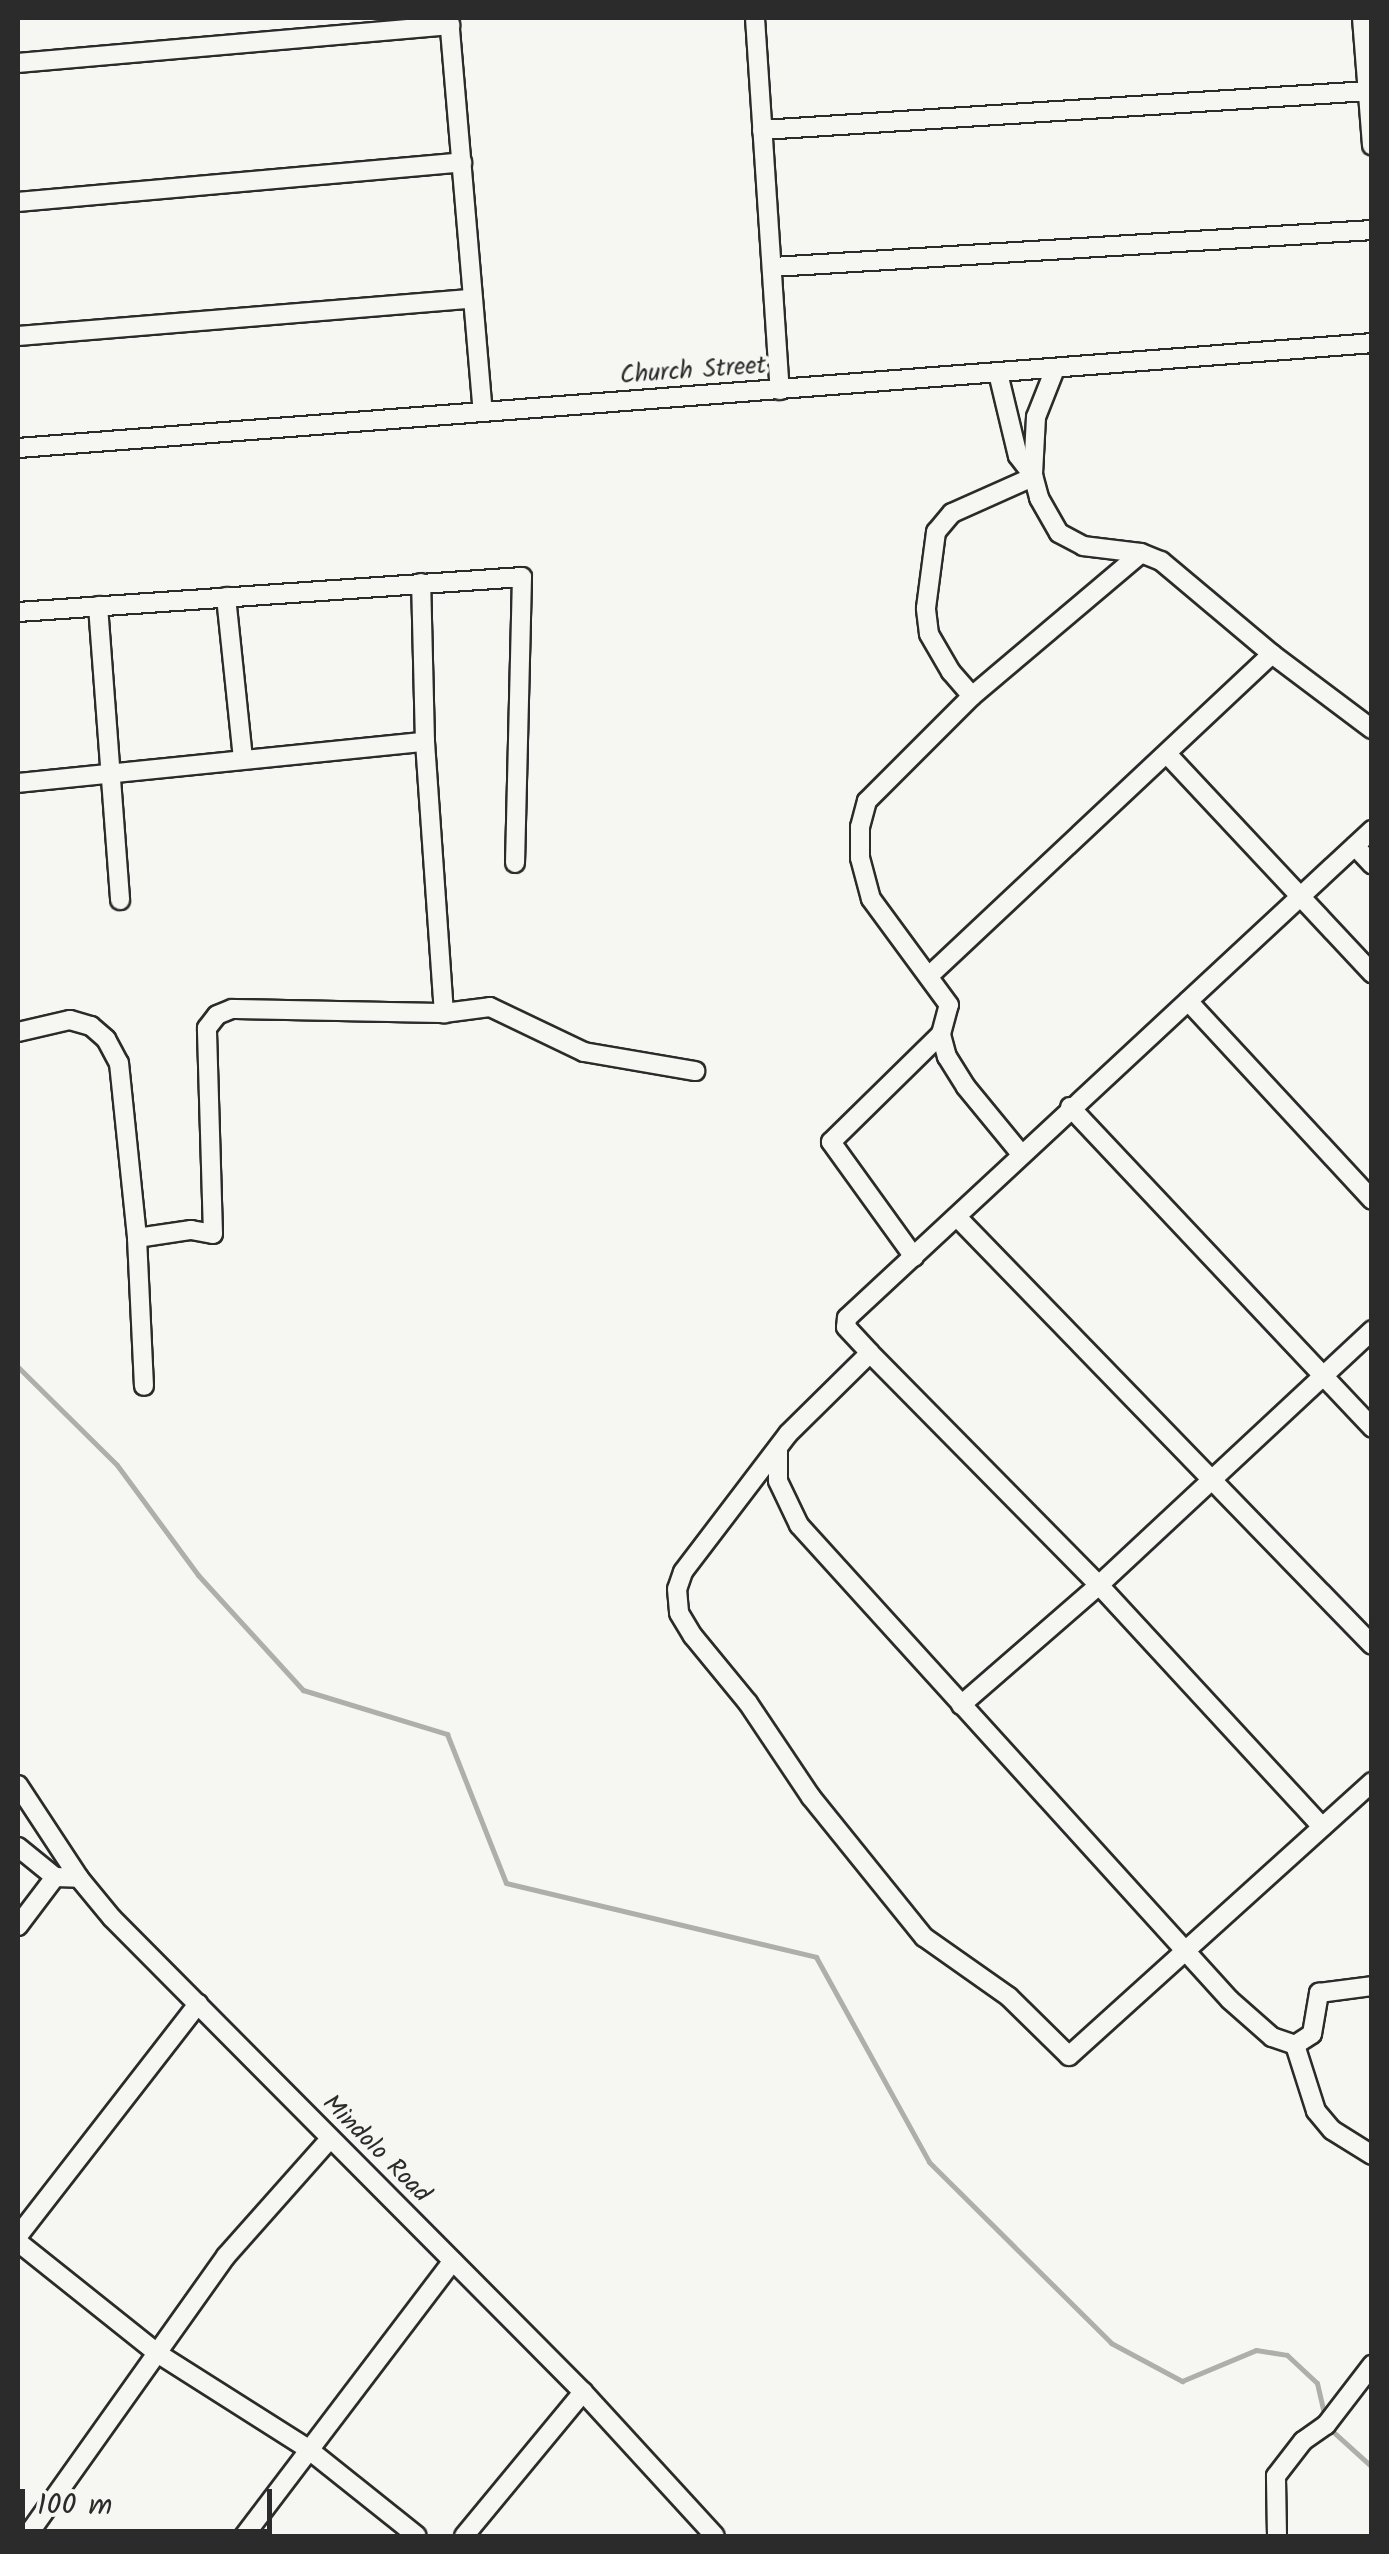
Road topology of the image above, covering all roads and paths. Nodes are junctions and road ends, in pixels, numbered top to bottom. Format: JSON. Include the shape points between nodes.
{"nodes":[{"id":1,"x":755,"y":18,"type":"edge"},
{"id":2,"x":1362,"y":18,"type":"edge"},
{"id":3,"x":449,"y":21,"type":"edge"},
{"id":4,"x":18,"y":63,"type":"edge"},
{"id":5,"x":1368,"y":91,"type":"junction"},
{"id":6,"x":762,"y":130,"type":"junction"},
{"id":7,"x":1372,"y":146,"type":"edge"},
{"id":8,"x":462,"y":162,"type":"junction"},
{"id":9,"x":18,"y":202,"type":"edge"},
{"id":10,"x":1372,"y":230,"type":"edge"},
{"id":11,"x":773,"y":267,"type":"junction"},
{"id":12,"x":472,"y":300,"type":"junction"},
{"id":13,"x":18,"y":336,"type":"edge"},
{"id":14,"x":1372,"y":343,"type":"edge"},
{"id":15,"x":1055,"y":370,"type":"junction"},
{"id":16,"x":998,"y":373,"type":"junction"},
{"id":17,"x":780,"y":390,"type":"junction"},
{"id":18,"x":482,"y":412,"type":"junction"},
{"id":19,"x":18,"y":448,"type":"edge"},
{"id":20,"x":1033,"y":476,"type":"junction"},
{"id":21,"x":1142,"y":553,"type":"junction"},
{"id":22,"x":421,"y":582,"type":"junction"},
{"id":23,"x":226,"y":597,"type":"junction"},
{"id":24,"x":98,"y":606,"type":"junction"},
{"id":25,"x":18,"y":612,"type":"edge"},
{"id":26,"x":1272,"y":654,"type":"junction"},
{"id":27,"x":972,"y":696,"type":"junction"},
{"id":28,"x":1372,"y":729,"type":"edge"},
{"id":29,"x":425,"y":742,"type":"junction"},
{"id":30,"x":1168,"y":755,"type":"junction"},
{"id":31,"x":243,"y":759,"type":"junction"},
{"id":32,"x":110,"y":774,"type":"junction"},
{"id":33,"x":18,"y":783,"type":"edge"},
{"id":34,"x":1372,"y":830,"type":"edge"},
{"id":35,"x":1355,"y":846,"type":"junction"},
{"id":36,"x":515,"y":863,"type":"dead end"},
{"id":37,"x":1372,"y":864,"type":"edge"},
{"id":38,"x":1299,"y":897,"type":"junction"},
{"id":39,"x":120,"y":900,"type":"dead end"},
{"id":40,"x":1372,"y":973,"type":"edge"},
{"id":41,"x":930,"y":976,"type":"junction"},
{"id":42,"x":1188,"y":1000,"type":"junction"},
{"id":43,"x":444,"y":1013,"type":"junction"},
{"id":44,"x":18,"y":1032,"type":"edge"},
{"id":45,"x":941,"y":1034,"type":"junction"},
{"id":46,"x":694,"y":1070,"type":"dead end"},
{"id":47,"x":1070,"y":1108,"type":"junction"},
{"id":48,"x":1021,"y":1154,"type":"junction"},
{"id":49,"x":1372,"y":1200,"type":"edge"},
{"id":50,"x":957,"y":1217,"type":"junction"},
{"id":51,"x":137,"y":1238,"type":"junction"},
{"id":52,"x":914,"y":1257,"type":"junction"},
{"id":53,"x":1372,"y":1330,"type":"edge"},
{"id":54,"x":870,"y":1352,"type":"junction"},
{"id":55,"x":1323,"y":1375,"type":"junction"},
{"id":56,"x":144,"y":1386,"type":"dead end"},
{"id":57,"x":1372,"y":1428,"type":"edge"},
{"id":58,"x":778,"y":1451,"type":"junction"},
{"id":59,"x":1215,"y":1479,"type":"junction"},
{"id":60,"x":1099,"y":1585,"type":"junction"},
{"id":61,"x":1372,"y":1645,"type":"edge"},
{"id":62,"x":960,"y":1704,"type":"junction"},
{"id":63,"x":1372,"y":1782,"type":"edge"},
{"id":64,"x":18,"y":1784,"type":"edge"},
{"id":65,"x":1322,"y":1827,"type":"junction"},
{"id":66,"x":18,"y":1847,"type":"edge"},
{"id":67,"x":55,"y":1877,"type":"junction"},
{"id":68,"x":78,"y":1878,"type":"junction"},
{"id":69,"x":18,"y":1926,"type":"edge"},
{"id":70,"x":1186,"y":1953,"type":"junction"},
{"id":71,"x":1372,"y":1986,"type":"edge"},
{"id":72,"x":198,"y":2004,"type":"junction"},
{"id":73,"x":1295,"y":2045,"type":"junction"},
{"id":74,"x":330,"y":2139,"type":"junction"},
{"id":75,"x":1372,"y":2155,"type":"edge"},
{"id":76,"x":18,"y":2239,"type":"edge"},
{"id":77,"x":453,"y":2261,"type":"junction"},
{"id":78,"x":157,"y":2353,"type":"junction"},
{"id":79,"x":1372,"y":2366,"type":"edge"},
{"id":80,"x":583,"y":2392,"type":"junction"},
{"id":81,"x":308,"y":2449,"type":"junction"},
{"id":82,"x":705,"y":2533,"type":"edge"},
{"id":83,"x":27,"y":2536,"type":"edge"},
{"id":84,"x":244,"y":2536,"type":"edge"},
{"id":85,"x":417,"y":2536,"type":"edge"},
{"id":86,"x":464,"y":2536,"type":"edge"},
{"id":87,"x":1277,"y":2536,"type":"edge"}],
"edges":[{"from":1,"to":6,"type":"street"},
{"from":2,"to":5,"type":"street"},
{"from":3,"to":4,"type":"street"},
{"from":3,"to":8,"type":"street"},
{"from":5,"to":6,"type":"street"},
{"from":5,"to":7,"type":"street"},
{"from":6,"to":11,"type":"street"},
{"from":8,"to":9,"type":"street"},
{"from":8,"to":12,"type":"street"},
{"from":10,"to":11,"type":"street"},
{"from":11,"to":17,"type":"street"},
{"from":12,"to":13,"type":"street"},
{"from":12,"to":18,"type":"street"},
{"from":14,"to":15,"type":"street","name":"Church Street"},
{"from":15,"to":16,"type":"street","name":"Church Street"},
{"from":15,"to":20,"type":"street","via":[[1036,417]]},
{"from":16,"to":17,"type":"street","name":"Church Street"},
{"from":16,"to":20,"type":"street","via":[[1018,456]]},
{"from":17,"to":18,"type":"street","name":"Church Street"},
{"from":18,"to":19,"type":"street","name":"Church Street"},
{"from":20,"to":21,"type":"street","via":[[1070,542]]},
{"from":20,"to":27,"type":"street","via":[[952,514],[936,532],[929,634]]},
{"from":21,"to":26,"type":"street","via":[[1161,561]]},
{"from":21,"to":27,"type":"street"},
{"from":22,"to":23,"type":"street"},
{"from":22,"to":29,"type":"street"},
{"from":22,"to":36,"type":"street","via":[[522,577]]},
{"from":23,"to":24,"type":"street"},
{"from":23,"to":31,"type":"street"},
{"from":24,"to":25,"type":"street"},
{"from":24,"to":32,"type":"street"},
{"from":26,"to":28,"type":"street"},
{"from":26,"to":30,"type":"street"},
{"from":27,"to":41,"type":"street","via":[[868,801],[860,827],[860,858],[872,899]]},
{"from":29,"to":31,"type":"street"},
{"from":29,"to":43,"type":"street"},
{"from":30,"to":38,"type":"street"},
{"from":30,"to":41,"type":"street"},
{"from":31,"to":32,"type":"street"},
{"from":32,"to":33,"type":"street"},
{"from":32,"to":39,"type":"street"},
{"from":34,"to":35,"type":"street"},
{"from":35,"to":37,"type":"street"},
{"from":35,"to":38,"type":"street"},
{"from":38,"to":40,"type":"street"},
{"from":38,"to":42,"type":"street"},
{"from":41,"to":45,"type":"street","via":[[949,1006]]},
{"from":42,"to":47,"type":"street"},
{"from":42,"to":49,"type":"street"},
{"from":43,"to":46,"type":"street","via":[[490,1007],[584,1052]]},
{"from":43,"to":51,"type":"street","via":[[218,1014],[207,1028],[213,1234],[191,1230]]},
{"from":44,"to":51,"type":"street","via":[[70,1020],[106,1039],[119,1062]]},
{"from":45,"to":48,"type":"street","via":[[966,1088]]},
{"from":45,"to":52,"type":"street","via":[[831,1142]]},
{"from":47,"to":48,"type":"street"},
{"from":47,"to":55,"type":"street"},
{"from":48,"to":50,"type":"street"},
{"from":50,"to":52,"type":"street"},
{"from":50,"to":59,"type":"street"},
{"from":51,"to":56,"type":"street"},
{"from":52,"to":54,"type":"street","via":[[845,1322]]},
{"from":53,"to":55,"type":"street"},
{"from":54,"to":58,"type":"street"},
{"from":54,"to":60,"type":"street"},
{"from":55,"to":57,"type":"street"},
{"from":55,"to":59,"type":"street"},
{"from":58,"to":62,"type":"street","via":[[778,1481],[799,1525]]},
{"from":58,"to":70,"type":"street","via":[[683,1572],[679,1613],[855,1854],[936,1948],[1010,1998],[1069,2056]]},
{"from":59,"to":60,"type":"street"},
{"from":59,"to":61,"type":"street"},
{"from":60,"to":62,"type":"street"},
{"from":60,"to":65,"type":"street"},
{"from":62,"to":70,"type":"street"},
{"from":63,"to":65,"type":"street"},
{"from":64,"to":68,"type":"street","name":"Mindolo Road"},
{"from":65,"to":70,"type":"street"},
{"from":66,"to":67,"type":"street"},
{"from":67,"to":68,"type":"street"},
{"from":67,"to":69,"type":"street"},
{"from":68,"to":72,"type":"street","name":"Mindolo Road"},
{"from":70,"to":73,"type":"street","via":[[1272,2037]]},
{"from":71,"to":73,"type":"street","via":[[1319,1993],[1312,2034]]},
{"from":72,"to":74,"type":"street","name":"Mindolo Road"},
{"from":72,"to":76,"type":"street"},
{"from":73,"to":75,"type":"street","via":[[1316,2111],[1332,2130]]},
{"from":74,"to":77,"type":"street","name":"Mindolo Road"},
{"from":74,"to":78,"type":"street","via":[[252,2223]]},
{"from":76,"to":78,"type":"street"},
{"from":77,"to":80,"type":"street","name":"Mindolo Road"},
{"from":77,"to":81,"type":"street"},
{"from":78,"to":81,"type":"street"},
{"from":78,"to":83,"type":"street"},
{"from":79,"to":87,"type":"street","via":[[1276,2476]]},
{"from":80,"to":82,"type":"street","name":"Mindolo Road"},
{"from":80,"to":86,"type":"street"},
{"from":81,"to":84,"type":"street"},
{"from":81,"to":85,"type":"street"}]}
